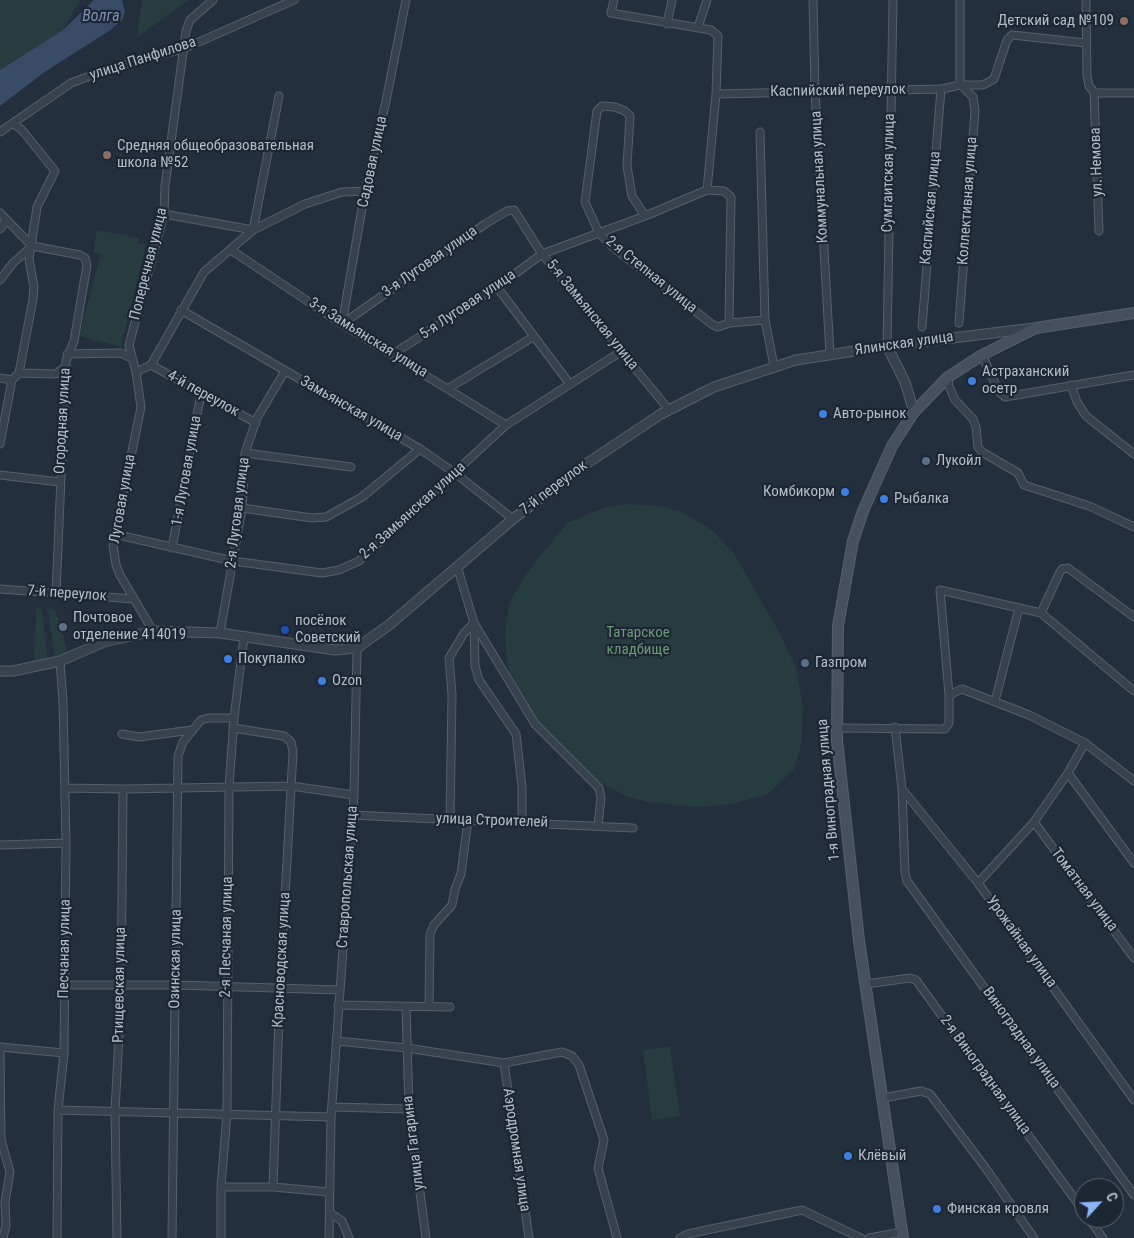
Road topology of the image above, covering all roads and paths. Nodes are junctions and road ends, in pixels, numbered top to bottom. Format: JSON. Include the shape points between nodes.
{"nodes":[{"id":1,"x":213,"y":0,"type":"edge"},
{"id":2,"x":294,"y":0,"type":"edge"},
{"id":3,"x":406,"y":0,"type":"edge"},
{"id":4,"x":614,"y":0,"type":"edge"},
{"id":5,"x":672,"y":0,"type":"edge"},
{"id":6,"x":707,"y":0,"type":"edge"},
{"id":7,"x":813,"y":0,"type":"edge"},
{"id":8,"x":894,"y":0,"type":"edge"},
{"id":9,"x":960,"y":0,"type":"edge"},
{"id":10,"x":1086,"y":0,"type":"edge"},
{"id":11,"x":667,"y":24,"type":"junction"},
{"id":12,"x":698,"y":27,"type":"junction"},
{"id":13,"x":1086,"y":42,"type":"junction"},
{"id":14,"x":183,"y":49,"type":"junction"},
{"id":15,"x":960,"y":85,"type":"junction"},
{"id":16,"x":890,"y":89,"type":"junction"},
{"id":17,"x":941,"y":89,"type":"junction"},
{"id":18,"x":815,"y":91,"type":"junction"},
{"id":19,"x":1094,"y":92,"type":"junction"},
{"id":20,"x":1134,"y":93,"type":"edge"},
{"id":21,"x":716,"y":94,"type":"junction"},
{"id":22,"x":278,"y":96,"type":"dead end"},
{"id":23,"x":13,"y":123,"type":"junction"},
{"id":24,"x":0,"y":132,"type":"edge"},
{"id":25,"x":760,"y":132,"type":"dead end"},
{"id":26,"x":707,"y":190,"type":"junction"},
{"id":27,"x":365,"y":191,"type":"junction"},
{"id":28,"x":0,"y":213,"type":"edge"},
{"id":29,"x":164,"y":214,"type":"junction"},
{"id":30,"x":519,"y":216,"type":"joint"},
{"id":31,"x":645,"y":216,"type":"junction"},
{"id":32,"x":7,"y":220,"type":"junction"},
{"id":33,"x":0,"y":229,"type":"edge"},
{"id":34,"x":253,"y":230,"type":"junction"},
{"id":35,"x":1099,"y":231,"type":"dead end"},
{"id":36,"x":599,"y":233,"type":"junction"},
{"id":37,"x":32,"y":246,"type":"junction"},
{"id":38,"x":231,"y":250,"type":"junction"},
{"id":39,"x":542,"y":254,"type":"junction"},
{"id":40,"x":0,"y":280,"type":"edge"},
{"id":41,"x":497,"y":287,"type":"junction"},
{"id":42,"x":181,"y":310,"type":"junction"},
{"id":43,"x":1134,"y":313,"type":"edge"},
{"id":44,"x":765,"y":320,"type":"junction"},
{"id":45,"x":729,"y":323,"type":"junction"},
{"id":46,"x":959,"y":323,"type":"dead end"},
{"id":47,"x":342,"y":324,"type":"junction"},
{"id":48,"x":922,"y":328,"type":"dead end"},
{"id":49,"x":1036,"y":328,"type":"junction"},
{"id":50,"x":533,"y":337,"type":"junction"},
{"id":51,"x":887,"y":346,"type":"junction"},
{"id":52,"x":622,"y":351,"type":"junction"},
{"id":53,"x":67,"y":354,"type":"junction"},
{"id":54,"x":393,"y":354,"type":"junction"},
{"id":55,"x":830,"y":354,"type":"junction"},
{"id":56,"x":982,"y":355,"type":"junction"},
{"id":57,"x":132,"y":359,"type":"junction"},
{"id":58,"x":151,"y":365,"type":"junction"},
{"id":59,"x":66,"y":366,"type":"junction"},
{"id":60,"x":774,"y":366,"type":"junction"},
{"id":61,"x":285,"y":371,"type":"junction"},
{"id":62,"x":136,"y":372,"type":"junction"},
{"id":63,"x":19,"y":374,"type":"junction"},
{"id":64,"x":1134,"y":375,"type":"edge"},
{"id":65,"x":948,"y":377,"type":"junction"},
{"id":66,"x":0,"y":378,"type":"edge"},
{"id":67,"x":12,"y":380,"type":"junction"},
{"id":68,"x":569,"y":383,"type":"junction"},
{"id":69,"x":1071,"y":385,"type":"junction"},
{"id":70,"x":449,"y":388,"type":"junction"},
{"id":71,"x":201,"y":394,"type":"junction"},
{"id":72,"x":669,"y":410,"type":"junction"},
{"id":73,"x":914,"y":412,"type":"junction"},
{"id":74,"x":256,"y":423,"type":"junction"},
{"id":75,"x":506,"y":425,"type":"junction"},
{"id":76,"x":0,"y":444,"type":"edge"},
{"id":77,"x":420,"y":449,"type":"junction"},
{"id":78,"x":245,"y":453,"type":"junction"},
{"id":79,"x":1134,"y":454,"type":"edge"},
{"id":80,"x":351,"y":467,"type":"dead end"},
{"id":81,"x":455,"y":473,"type":"junction"},
{"id":82,"x":0,"y":475,"type":"edge"},
{"id":83,"x":60,"y":482,"type":"junction"},
{"id":84,"x":242,"y":508,"type":"junction"},
{"id":85,"x":513,"y":519,"type":"junction"},
{"id":86,"x":1134,"y":527,"type":"edge"},
{"id":87,"x":114,"y":534,"type":"junction"},
{"id":88,"x":172,"y":548,"type":"junction"},
{"id":89,"x":233,"y":561,"type":"junction"},
{"id":90,"x":457,"y":566,"type":"junction"},
{"id":91,"x":0,"y":589,"type":"edge"},
{"id":92,"x":56,"y":594,"type":"junction"},
{"id":93,"x":134,"y":599,"type":"junction"},
{"id":94,"x":1019,"y":608,"type":"junction"},
{"id":95,"x":1042,"y":613,"type":"junction"},
{"id":96,"x":1134,"y":617,"type":"edge"},
{"id":97,"x":474,"y":623,"type":"junction"},
{"id":98,"x":153,"y":630,"type":"junction"},
{"id":99,"x":220,"y":633,"type":"junction"},
{"id":100,"x":244,"y":637,"type":"junction"},
{"id":101,"x":357,"y":648,"type":"junction"},
{"id":102,"x":60,"y":661,"type":"junction"},
{"id":103,"x":0,"y":671,"type":"edge"},
{"id":104,"x":1134,"y":691,"type":"edge"},
{"id":105,"x":949,"y":695,"type":"junction"},
{"id":106,"x":995,"y":701,"type":"junction"},
{"id":107,"x":234,"y":718,"type":"junction"},
{"id":108,"x":895,"y":727,"type":"junction"},
{"id":109,"x":233,"y":728,"type":"junction"},
{"id":110,"x":837,"y":728,"type":"junction"},
{"id":111,"x":192,"y":730,"type":"junction"},
{"id":112,"x":122,"y":734,"type":"dead end"},
{"id":113,"x":1085,"y":743,"type":"junction"},
{"id":114,"x":1068,"y":773,"type":"junction"},
{"id":115,"x":1134,"y":781,"type":"edge"},
{"id":116,"x":291,"y":786,"type":"junction"},
{"id":117,"x":178,"y":787,"type":"junction"},
{"id":118,"x":229,"y":787,"type":"junction"},
{"id":119,"x":66,"y":788,"type":"junction"},
{"id":120,"x":122,"y":789,"type":"junction"},
{"id":121,"x":902,"y":789,"type":"junction"},
{"id":122,"x":354,"y":795,"type":"junction"},
{"id":123,"x":352,"y":815,"type":"junction"},
{"id":124,"x":450,"y":819,"type":"junction"},
{"id":125,"x":468,"y":820,"type":"junction"},
{"id":126,"x":522,"y":822,"type":"junction"},
{"id":127,"x":1034,"y":822,"type":"junction"},
{"id":128,"x":598,"y":825,"type":"junction"},
{"id":129,"x":633,"y":828,"type":"dead end"},
{"id":130,"x":66,"y":843,"type":"junction"},
{"id":131,"x":0,"y":845,"type":"edge"},
{"id":132,"x":1134,"y":863,"type":"edge"},
{"id":133,"x":978,"y":883,"type":"junction"},
{"id":134,"x":1134,"y":958,"type":"edge"},
{"id":135,"x":866,"y":984,"type":"junction"},
{"id":136,"x":64,"y":985,"type":"junction"},
{"id":137,"x":121,"y":985,"type":"junction"},
{"id":138,"x":176,"y":985,"type":"junction"},
{"id":139,"x":227,"y":987,"type":"junction"},
{"id":140,"x":280,"y":987,"type":"junction"},
{"id":141,"x":340,"y":990,"type":"junction"},
{"id":142,"x":338,"y":1005,"type":"junction"},
{"id":143,"x":430,"y":1006,"type":"junction"},
{"id":144,"x":406,"y":1007,"type":"junction"},
{"id":145,"x":450,"y":1007,"type":"dead end"},
{"id":146,"x":337,"y":1042,"type":"junction"},
{"id":147,"x":0,"y":1047,"type":"edge"},
{"id":148,"x":407,"y":1048,"type":"junction"},
{"id":149,"x":0,"y":1052,"type":"edge"},
{"id":150,"x":64,"y":1053,"type":"junction"},
{"id":151,"x":504,"y":1063,"type":"junction"},
{"id":152,"x":883,"y":1098,"type":"junction"},
{"id":153,"x":1134,"y":1100,"type":"edge"},
{"id":154,"x":333,"y":1107,"type":"junction"},
{"id":155,"x":409,"y":1109,"type":"junction"},
{"id":156,"x":58,"y":1110,"type":"junction"},
{"id":157,"x":115,"y":1111,"type":"junction"},
{"id":158,"x":173,"y":1113,"type":"junction"},
{"id":159,"x":227,"y":1113,"type":"junction"},
{"id":160,"x":277,"y":1116,"type":"junction"},
{"id":161,"x":331,"y":1117,"type":"junction"},
{"id":162,"x":222,"y":1187,"type":"junction"},
{"id":163,"x":273,"y":1187,"type":"junction"},
{"id":164,"x":329,"y":1192,"type":"junction"},
{"id":165,"x":1134,"y":1195,"type":"edge"},
{"id":166,"x":1074,"y":1198,"type":"edge"},
{"id":167,"x":330,"y":1213,"type":"junction"},
{"id":168,"x":902,"y":1235,"type":"edge"},
{"id":169,"x":3,"y":1238,"type":"edge"},
{"id":170,"x":57,"y":1238,"type":"edge"},
{"id":171,"x":117,"y":1238,"type":"edge"},
{"id":172,"x":172,"y":1238,"type":"edge"},
{"id":173,"x":221,"y":1238,"type":"edge"},
{"id":174,"x":329,"y":1238,"type":"edge"},
{"id":175,"x":349,"y":1238,"type":"edge"},
{"id":176,"x":426,"y":1238,"type":"edge"},
{"id":177,"x":529,"y":1238,"type":"edge"},
{"id":178,"x":617,"y":1238,"type":"edge"},
{"id":179,"x":680,"y":1238,"type":"edge"},
{"id":180,"x":861,"y":1238,"type":"edge"},
{"id":181,"x":870,"y":1238,"type":"edge"},
{"id":182,"x":1034,"y":1238,"type":"edge"}],
"edges":[{"from":1,"to":14,"type":"street","name":"Поперечная улица","via":[[190,20]]},
{"from":2,"to":14,"type":"street","name":"улица Панфилова"},
{"from":3,"to":27,"type":"street","name":"Садовая улица"},
{"from":4,"to":11,"type":"street","via":[[611,14]]},
{"from":5,"to":11,"type":"street"},
{"from":6,"to":12,"type":"street"},
{"from":7,"to":18,"type":"street","name":"Коммунальная улица"},
{"from":8,"to":16,"type":"street","name":"Сумгаитская улица"},
{"from":9,"to":15,"type":"street"},
{"from":10,"to":13,"type":"street","name":"ул. Немова"},
{"from":11,"to":12,"type":"street"},
{"from":12,"to":21,"type":"street","via":[[716,33],[719,40]]},
{"from":13,"to":15,"type":"street","name":"Каспийский переулок","via":[[1012,35],[1007,40],[994,79],[982,85]]},
{"from":13,"to":19,"type":"street","name":"ул. Немова","via":[[1087,81]]},
{"from":14,"to":23,"type":"street","name":"улица Панфилова","via":[[111,68],[71,83]]},
{"from":14,"to":29,"type":"street","name":"Поперечная улица"},
{"from":15,"to":17,"type":"street","name":"Каспийский переулок"},
{"from":15,"to":46,"type":"street","name":"Коллективная улица","via":[[973,97],[975,111]]},
{"from":16,"to":17,"type":"street","name":"Каспийский переулок"},
{"from":16,"to":18,"type":"street","name":"Каспийский переулок"},
{"from":16,"to":51,"type":"street","name":"Сумгаитская улица"},
{"from":17,"to":48,"type":"street","name":"Каспийская улица"},
{"from":18,"to":21,"type":"street","name":"Каспийский переулок"},
{"from":18,"to":55,"type":"street","name":"Коммунальная улица"},
{"from":19,"to":20,"type":"street"},
{"from":19,"to":35,"type":"street","name":"ул. Немова"},
{"from":21,"to":26,"type":"street"},
{"from":22,"to":34,"type":"street"},
{"from":23,"to":24,"type":"street","name":"улица Панфилова"},
{"from":23,"to":37,"type":"street","via":[[55,171],[37,206]]},
{"from":25,"to":44,"type":"street"},
{"from":26,"to":31,"type":"street","name":"5-я Луговая улица"},
{"from":26,"to":45,"type":"street","via":[[724,191],[730,197]]},
{"from":27,"to":34,"type":"street","via":[[342,192],[305,204]]},
{"from":27,"to":47,"type":"street","name":"Садовая улица"},
{"from":28,"to":32,"type":"street"},
{"from":29,"to":34,"type":"street"},
{"from":29,"to":57,"type":"street","name":"Поперечная улица","via":[[129,345]]},
{"from":30,"to":39,"type":"street","name":"5-я Замьянская улица"},
{"from":30,"to":47,"type":"street","name":"3-я Луговая улица","via":[[514,210],[509,210],[485,224]]},
{"from":31,"to":36,"type":"street","name":"5-я Луговая улица"},
{"from":31,"to":36,"type":"street","name":"2-я Степная улица","via":[[632,196],[627,166],[630,116],[615,107],[602,106],[597,111],[585,202]]},
{"from":32,"to":33,"type":"street"},
{"from":32,"to":37,"type":"street"},
{"from":34,"to":38,"type":"street"},
{"from":36,"to":39,"type":"street","name":"5-я Луговая улица"},
{"from":36,"to":45,"type":"street","name":"2-я Степная улица","via":[[714,326]]},
{"from":37,"to":40,"type":"street"},
{"from":37,"to":53,"type":"street","name":"Огородная улица","via":[[80,254],[85,258],[87,265],[74,341]]},
{"from":37,"to":63,"type":"street","via":[[28,259],[34,290]]},
{"from":38,"to":42,"type":"street","via":[[204,272]]},
{"from":38,"to":47,"type":"street","name":"3-я Замьянская улица"},
{"from":39,"to":41,"type":"street","name":"5-я Луговая улица"},
{"from":39,"to":52,"type":"street","name":"5-я Замьянская улица"},
{"from":41,"to":50,"type":"street"},
{"from":41,"to":54,"type":"street","name":"5-я Луговая улица"},
{"from":42,"to":58,"type":"street"},
{"from":42,"to":61,"type":"street","name":"Замьянская улица"},
{"from":43,"to":49,"type":"main road","name":"1-я Виноградная улица"},
{"from":44,"to":45,"type":"street","name":"2-я Степная улица"},
{"from":44,"to":60,"type":"street"},
{"from":47,"to":54,"type":"street","name":"3-я Замьянская улица"},
{"from":49,"to":51,"type":"street","name":"Ялинская улица"},
{"from":49,"to":56,"type":"main road","name":"1-я Виноградная улица"},
{"from":50,"to":68,"type":"street"},
{"from":50,"to":70,"type":"street"},
{"from":51,"to":55,"type":"street","name":"Ялинская улица"},
{"from":51,"to":73,"type":"street","via":[[905,382]]},
{"from":52,"to":68,"type":"street","name":"2-я Замьянская улица"},
{"from":52,"to":72,"type":"street","name":"5-я Замьянская улица"},
{"from":53,"to":57,"type":"street","via":[[121,353]]},
{"from":53,"to":59,"type":"street","name":"Огородная улица"},
{"from":54,"to":70,"type":"street","name":"3-я Замьянская улица"},
{"from":55,"to":60,"type":"street","name":"Ялинская улица"},
{"from":56,"to":65,"type":"main road","name":"1-я Виноградная улица"},
{"from":56,"to":69,"type":"street","via":[[1002,395]]},
{"from":57,"to":62,"type":"street","name":"Луговая улица"},
{"from":58,"to":62,"type":"street"},
{"from":58,"to":71,"type":"street","name":"4-й переулок"},
{"from":59,"to":63,"type":"street","via":[[56,374]]},
{"from":59,"to":83,"type":"street","name":"Огородная улица"},
{"from":60,"to":72,"type":"street","name":"7-й переулок","via":[[714,388]]},
{"from":61,"to":74,"type":"street","name":"2-я Луговая улица"},
{"from":61,"to":77,"type":"street","name":"Замьянская улица"},
{"from":62,"to":87,"type":"street","name":"Луговая улица","via":[[140,407]]},
{"from":63,"to":67,"type":"street"},
{"from":64,"to":69,"type":"street"},
{"from":65,"to":73,"type":"main road","name":"1-я Виноградная улица"},
{"from":65,"to":86,"type":"street","via":[[955,400],[976,427],[977,444],[982,452],[1018,473],[1024,486],[1089,506]]},
{"from":66,"to":67,"type":"street"},
{"from":67,"to":76,"type":"street"},
{"from":68,"to":75,"type":"street","name":"2-я Замьянская улица"},
{"from":69,"to":79,"type":"street","via":[[1086,416]]},
{"from":70,"to":75,"type":"street","name":"3-я Замьянская улица"},
{"from":71,"to":74,"type":"street","name":"4-й переулок"},
{"from":71,"to":88,"type":"street","name":"1-я Луговая улица"},
{"from":72,"to":85,"type":"street","name":"7-й переулок","via":[[583,466]]},
{"from":73,"to":110,"type":"main road","name":"1-я Виноградная улица","via":[[889,452],[853,541],[838,626]]},
{"from":74,"to":78,"type":"street","name":"2-я Луговая улица"},
{"from":75,"to":81,"type":"street","name":"2-я Замьянская улица"},
{"from":77,"to":81,"type":"street","name":"Замьянская улица"},
{"from":77,"to":84,"type":"street","via":[[362,497],[326,517]]},
{"from":78,"to":80,"type":"street"},
{"from":78,"to":84,"type":"street","name":"2-я Луговая улица"},
{"from":81,"to":85,"type":"street","name":"Замьянская улица"},
{"from":81,"to":89,"type":"street","name":"2-я Замьянская улица","via":[[359,561],[348,566],[322,573]]},
{"from":82,"to":83,"type":"street"},
{"from":83,"to":92,"type":"street","name":"Огородная улица"},
{"from":84,"to":89,"type":"street","name":"2-я Луговая улица"},
{"from":85,"to":90,"type":"street","name":"7-й переулок"},
{"from":87,"to":88,"type":"street","name":"2-я Замьянская улица"},
{"from":87,"to":93,"type":"street","name":"Луговая улица","via":[[116,565]]},
{"from":88,"to":89,"type":"street","name":"2-я Замьянская улица"},
{"from":89,"to":99,"type":"street","name":"2-я Луговая улица"},
{"from":90,"to":97,"type":"street"},
{"from":90,"to":101,"type":"street","name":"7-й переулок","via":[[389,625]]},
{"from":91,"to":92,"type":"street","name":"7-й переулок"},
{"from":92,"to":93,"type":"street","name":"7-й переулок"},
{"from":93,"to":98,"type":"street","name":"Луговая улица"},
{"from":94,"to":95,"type":"street"},
{"from":94,"to":105,"type":"street","via":[[940,590]]},
{"from":94,"to":106,"type":"street"},
{"from":95,"to":96,"type":"street","via":[[1059,574],[1068,568]]},
{"from":95,"to":104,"type":"street"},
{"from":97,"to":124,"type":"street","via":[[449,658],[452,695]]},
{"from":97,"to":126,"type":"street","via":[[475,666],[479,680],[516,734]]},
{"from":97,"to":128,"type":"street","via":[[536,724],[599,788]]},
{"from":98,"to":99,"type":"street"},
{"from":98,"to":102,"type":"street","via":[[104,642]]},
{"from":99,"to":100,"type":"street"},
{"from":100,"to":101,"type":"street","via":[[335,650]]},
{"from":100,"to":107,"type":"street","name":"2-я Песчаная улица"},
{"from":101,"to":122,"type":"street","name":"Ставропольская улица"},
{"from":102,"to":103,"type":"street","via":[[13,672]]},
{"from":102,"to":119,"type":"street","name":"Песчаная улица"},
{"from":105,"to":106,"type":"street","via":[[962,690]]},
{"from":105,"to":108,"type":"street","via":[[948,727]]},
{"from":106,"to":113,"type":"street"},
{"from":107,"to":109,"type":"street","name":"2-я Песчаная улица"},
{"from":107,"to":111,"type":"street","name":"Озинская улица","via":[[200,720]]},
{"from":108,"to":110,"type":"street"},
{"from":108,"to":121,"type":"street"},
{"from":109,"to":116,"type":"street","name":"Красноводская улица","via":[[284,736],[291,742]]},
{"from":109,"to":118,"type":"street","name":"2-я Песчаная улица"},
{"from":110,"to":135,"type":"main road","name":"1-я Виноградная улица"},
{"from":111,"to":112,"type":"street","via":[[139,737]]},
{"from":111,"to":117,"type":"street","name":"Озинская улица","via":[[180,746]]},
{"from":113,"to":114,"type":"street"},
{"from":113,"to":115,"type":"street"},
{"from":114,"to":127,"type":"street"},
{"from":114,"to":132,"type":"street"},
{"from":116,"to":118,"type":"street"},
{"from":116,"to":122,"type":"street"},
{"from":116,"to":140,"type":"street","name":"Красноводская улица"},
{"from":117,"to":118,"type":"street"},
{"from":117,"to":120,"type":"street"},
{"from":117,"to":138,"type":"street","name":"Озинская улица"},
{"from":118,"to":139,"type":"street","name":"2-я Песчаная улица"},
{"from":119,"to":120,"type":"street"},
{"from":119,"to":130,"type":"street","name":"Песчаная улица"},
{"from":120,"to":137,"type":"street","name":"Ртищевская улица"},
{"from":121,"to":133,"type":"street","name":"Урожайная улица"},
{"from":121,"to":165,"type":"street","name":"Виноградная улица","via":[[907,881]]},
{"from":122,"to":123,"type":"street","name":"Ставропольская улица"},
{"from":123,"to":124,"type":"street","name":"улица Строителей"},
{"from":123,"to":141,"type":"street","name":"Ставропольская улица"},
{"from":124,"to":125,"type":"street","name":"улица Строителей"},
{"from":125,"to":126,"type":"street","name":"улица Строителей"},
{"from":125,"to":143,"type":"street","via":[[462,874],[452,905],[431,931]]},
{"from":126,"to":128,"type":"street","name":"улица Строителей"},
{"from":127,"to":133,"type":"street"},
{"from":127,"to":134,"type":"street","name":"Томатная улица"},
{"from":128,"to":129,"type":"street","name":"улица Строителей"},
{"from":130,"to":131,"type":"street"},
{"from":130,"to":136,"type":"street","name":"Песчаная улица"},
{"from":133,"to":153,"type":"street","name":"Урожайная улица"},
{"from":135,"to":152,"type":"main road","name":"1-я Виноградная улица"},
{"from":135,"to":166,"type":"street","name":"2-я Виноградная улица","via":[[916,980]]},
{"from":136,"to":137,"type":"street"},
{"from":136,"to":150,"type":"street","name":"Песчаная улица"},
{"from":137,"to":138,"type":"street"},
{"from":137,"to":157,"type":"street","name":"Ртищевская улица"},
{"from":138,"to":139,"type":"street"},
{"from":138,"to":158,"type":"street","name":"Озинская улица"},
{"from":139,"to":140,"type":"street"},
{"from":139,"to":159,"type":"street","name":"2-я Песчаная улица"},
{"from":140,"to":141,"type":"street"},
{"from":140,"to":160,"type":"street","name":"Красноводская улица"},
{"from":141,"to":142,"type":"street","name":"Ставропольская улица"},
{"from":142,"to":144,"type":"street"},
{"from":142,"to":146,"type":"street","name":"Ставропольская улица"},
{"from":143,"to":144,"type":"street"},
{"from":143,"to":145,"type":"street"},
{"from":144,"to":148,"type":"street","name":"улица Гагарина"},
{"from":146,"to":148,"type":"street"},
{"from":146,"to":154,"type":"street","name":"Ставропольская улица"},
{"from":147,"to":150,"type":"street"},
{"from":148,"to":151,"type":"street"},
{"from":148,"to":155,"type":"street","name":"улица Гагарина"},
{"from":149,"to":169,"type":"street","via":[[1,1140],[10,1172]]},
{"from":150,"to":156,"type":"street","name":"Песчаная улица"},
{"from":151,"to":177,"type":"street","name":"Аэродромная улица"},
{"from":151,"to":178,"type":"street","via":[[562,1052],[576,1059],[604,1140],[598,1168]]},
{"from":152,"to":168,"type":"main road","name":"1-я Виноградная улица"},
{"from":152,"to":182,"type":"street","via":[[921,1091],[930,1094]]},
{"from":154,"to":155,"type":"street"},
{"from":154,"to":161,"type":"street","name":"Ставропольская улица"},
{"from":155,"to":176,"type":"street","name":"улица Гагарина"},
{"from":156,"to":157,"type":"street"},
{"from":156,"to":170,"type":"street","name":"Песчаная улица"},
{"from":157,"to":158,"type":"street"},
{"from":157,"to":171,"type":"street","name":"Ртищевская улица"},
{"from":158,"to":159,"type":"street"},
{"from":158,"to":172,"type":"street","name":"Озинская улица"},
{"from":159,"to":160,"type":"street"},
{"from":159,"to":162,"type":"street","name":"2-я Песчаная улица"},
{"from":160,"to":161,"type":"street"},
{"from":160,"to":163,"type":"street","name":"Красноводская улица"},
{"from":161,"to":164,"type":"street","name":"Ставропольская улица"},
{"from":162,"to":163,"type":"street"},
{"from":162,"to":173,"type":"street","name":"2-я Песчаная улица"},
{"from":163,"to":164,"type":"street"},
{"from":164,"to":167,"type":"street","name":"Ставропольская улица"},
{"from":167,"to":174,"type":"street","name":"Ставропольская улица"},
{"from":167,"to":175,"type":"street","via":[[342,1221]]},
{"from":168,"to":181,"type":"street"},
{"from":179,"to":180,"type":"street","via":[[802,1210]]}]}
